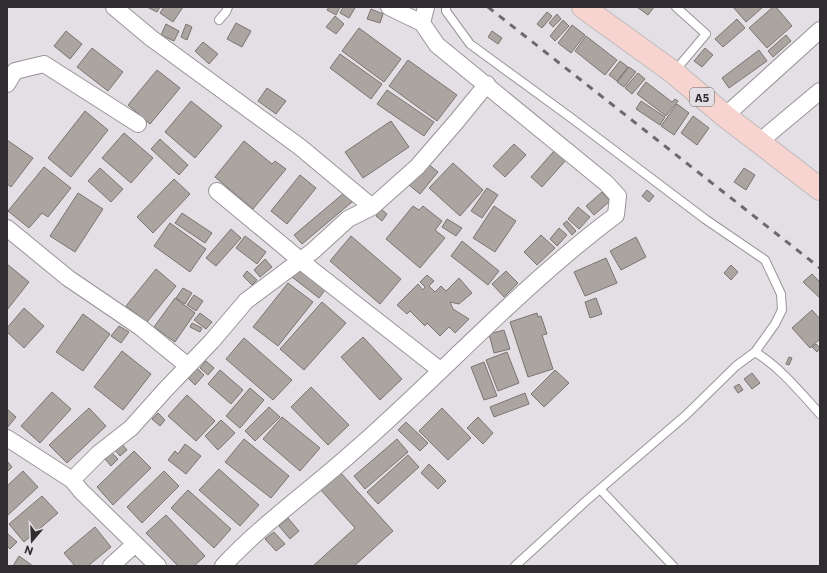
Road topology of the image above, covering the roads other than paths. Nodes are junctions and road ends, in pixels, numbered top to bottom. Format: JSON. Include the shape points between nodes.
{"nodes":[{"id":1,"x":114,"y":7,"type":"edge"},
{"id":2,"x":228,"y":7,"type":"edge"},
{"id":3,"x":389,"y":7,"type":"edge"},
{"id":4,"x":426,"y":7,"type":"edge"},
{"id":5,"x":446,"y":7,"type":"edge"},
{"id":6,"x":676,"y":7,"type":"edge"},
{"id":7,"x":588,"y":8,"type":"edge"},
{"id":8,"x":219,"y":20,"type":"dead end"},
{"id":9,"x":422,"y":23,"type":"junction"},
{"id":10,"x":820,"y":30,"type":"edge"},
{"id":11,"x":673,"y":72,"type":"junction"},
{"id":12,"x":10,"y":73,"type":"edge"},
{"id":13,"x":486,"y":84,"type":"junction"},
{"id":14,"x":820,"y":91,"type":"edge"},
{"id":15,"x":725,"y":116,"type":"junction"},
{"id":16,"x":138,"y":124,"type":"dead end"},
{"id":17,"x":759,"y":142,"type":"junction"},
{"id":18,"x":820,"y":189,"type":"edge"},
{"id":19,"x":216,"y":191,"type":"dead end"},
{"id":20,"x":372,"y":207,"type":"junction"},
{"id":21,"x":7,"y":228,"type":"edge"},
{"id":22,"x":301,"y":259,"type":"junction"},
{"id":23,"x":755,"y":352,"type":"junction"},
{"id":24,"x":188,"y":366,"type":"junction"},
{"id":25,"x":440,"y":370,"type":"junction"},
{"id":26,"x":820,"y":414,"type":"edge"},
{"id":27,"x":7,"y":438,"type":"edge"},
{"id":28,"x":72,"y":480,"type":"junction"},
{"id":29,"x":600,"y":489,"type":"junction"},
{"id":30,"x":135,"y":544,"type":"junction"},
{"id":31,"x":111,"y":566,"type":"edge"},
{"id":32,"x":158,"y":566,"type":"edge"},
{"id":33,"x":223,"y":566,"type":"edge"},
{"id":34,"x":515,"y":566,"type":"edge"},
{"id":35,"x":673,"y":566,"type":"edge"}],
"edges":[{"from":1,"to":20,"type":"street","via":[[300,147]]},
{"from":2,"to":8,"type":"lane"},
{"from":3,"to":9,"type":"street"},
{"from":4,"to":9,"type":"street"},
{"from":5,"to":23,"type":"lane","via":[[446,11],[470,44],[705,219],[765,260],[781,294],[782,310]]},
{"from":6,"to":11,"type":"lane","via":[[706,34]]},
{"from":7,"to":11,"type":"highway","number":"A5"},
{"from":9,"to":13,"type":"street","via":[[437,45]]},
{"from":10,"to":15,"type":"street"},
{"from":11,"to":15,"type":"highway","number":"A5"},
{"from":12,"to":16,"type":"street","via":[[44,64]]},
{"from":13,"to":20,"type":"street","via":[[417,167]]},
{"from":13,"to":25,"type":"street","via":[[606,183],[618,196],[616,215],[581,241]]},
{"from":14,"to":17,"type":"street"},
{"from":15,"to":17,"type":"highway","number":"A5"},
{"from":17,"to":18,"type":"highway","number":"A5"},
{"from":19,"to":22,"type":"street"},
{"from":20,"to":22,"type":"street","via":[[348,219],[314,251]]},
{"from":21,"to":24,"type":"street","via":[[68,278],[140,327]]},
{"from":22,"to":24,"type":"street","via":[[246,301]]},
{"from":22,"to":25,"type":"street"},
{"from":23,"to":26,"type":"lane","via":[[780,372]]},
{"from":23,"to":29,"type":"lane","via":[[736,366],[686,415]]},
{"from":24,"to":28,"type":"street","via":[[131,428],[99,453]]},
{"from":25,"to":33,"type":"street","via":[[356,450],[283,511]]},
{"from":27,"to":28,"type":"street"},
{"from":28,"to":30,"type":"street"},
{"from":29,"to":34,"type":"lane"},
{"from":29,"to":35,"type":"lane"},
{"from":30,"to":31,"type":"street"},
{"from":30,"to":32,"type":"street"}]}
